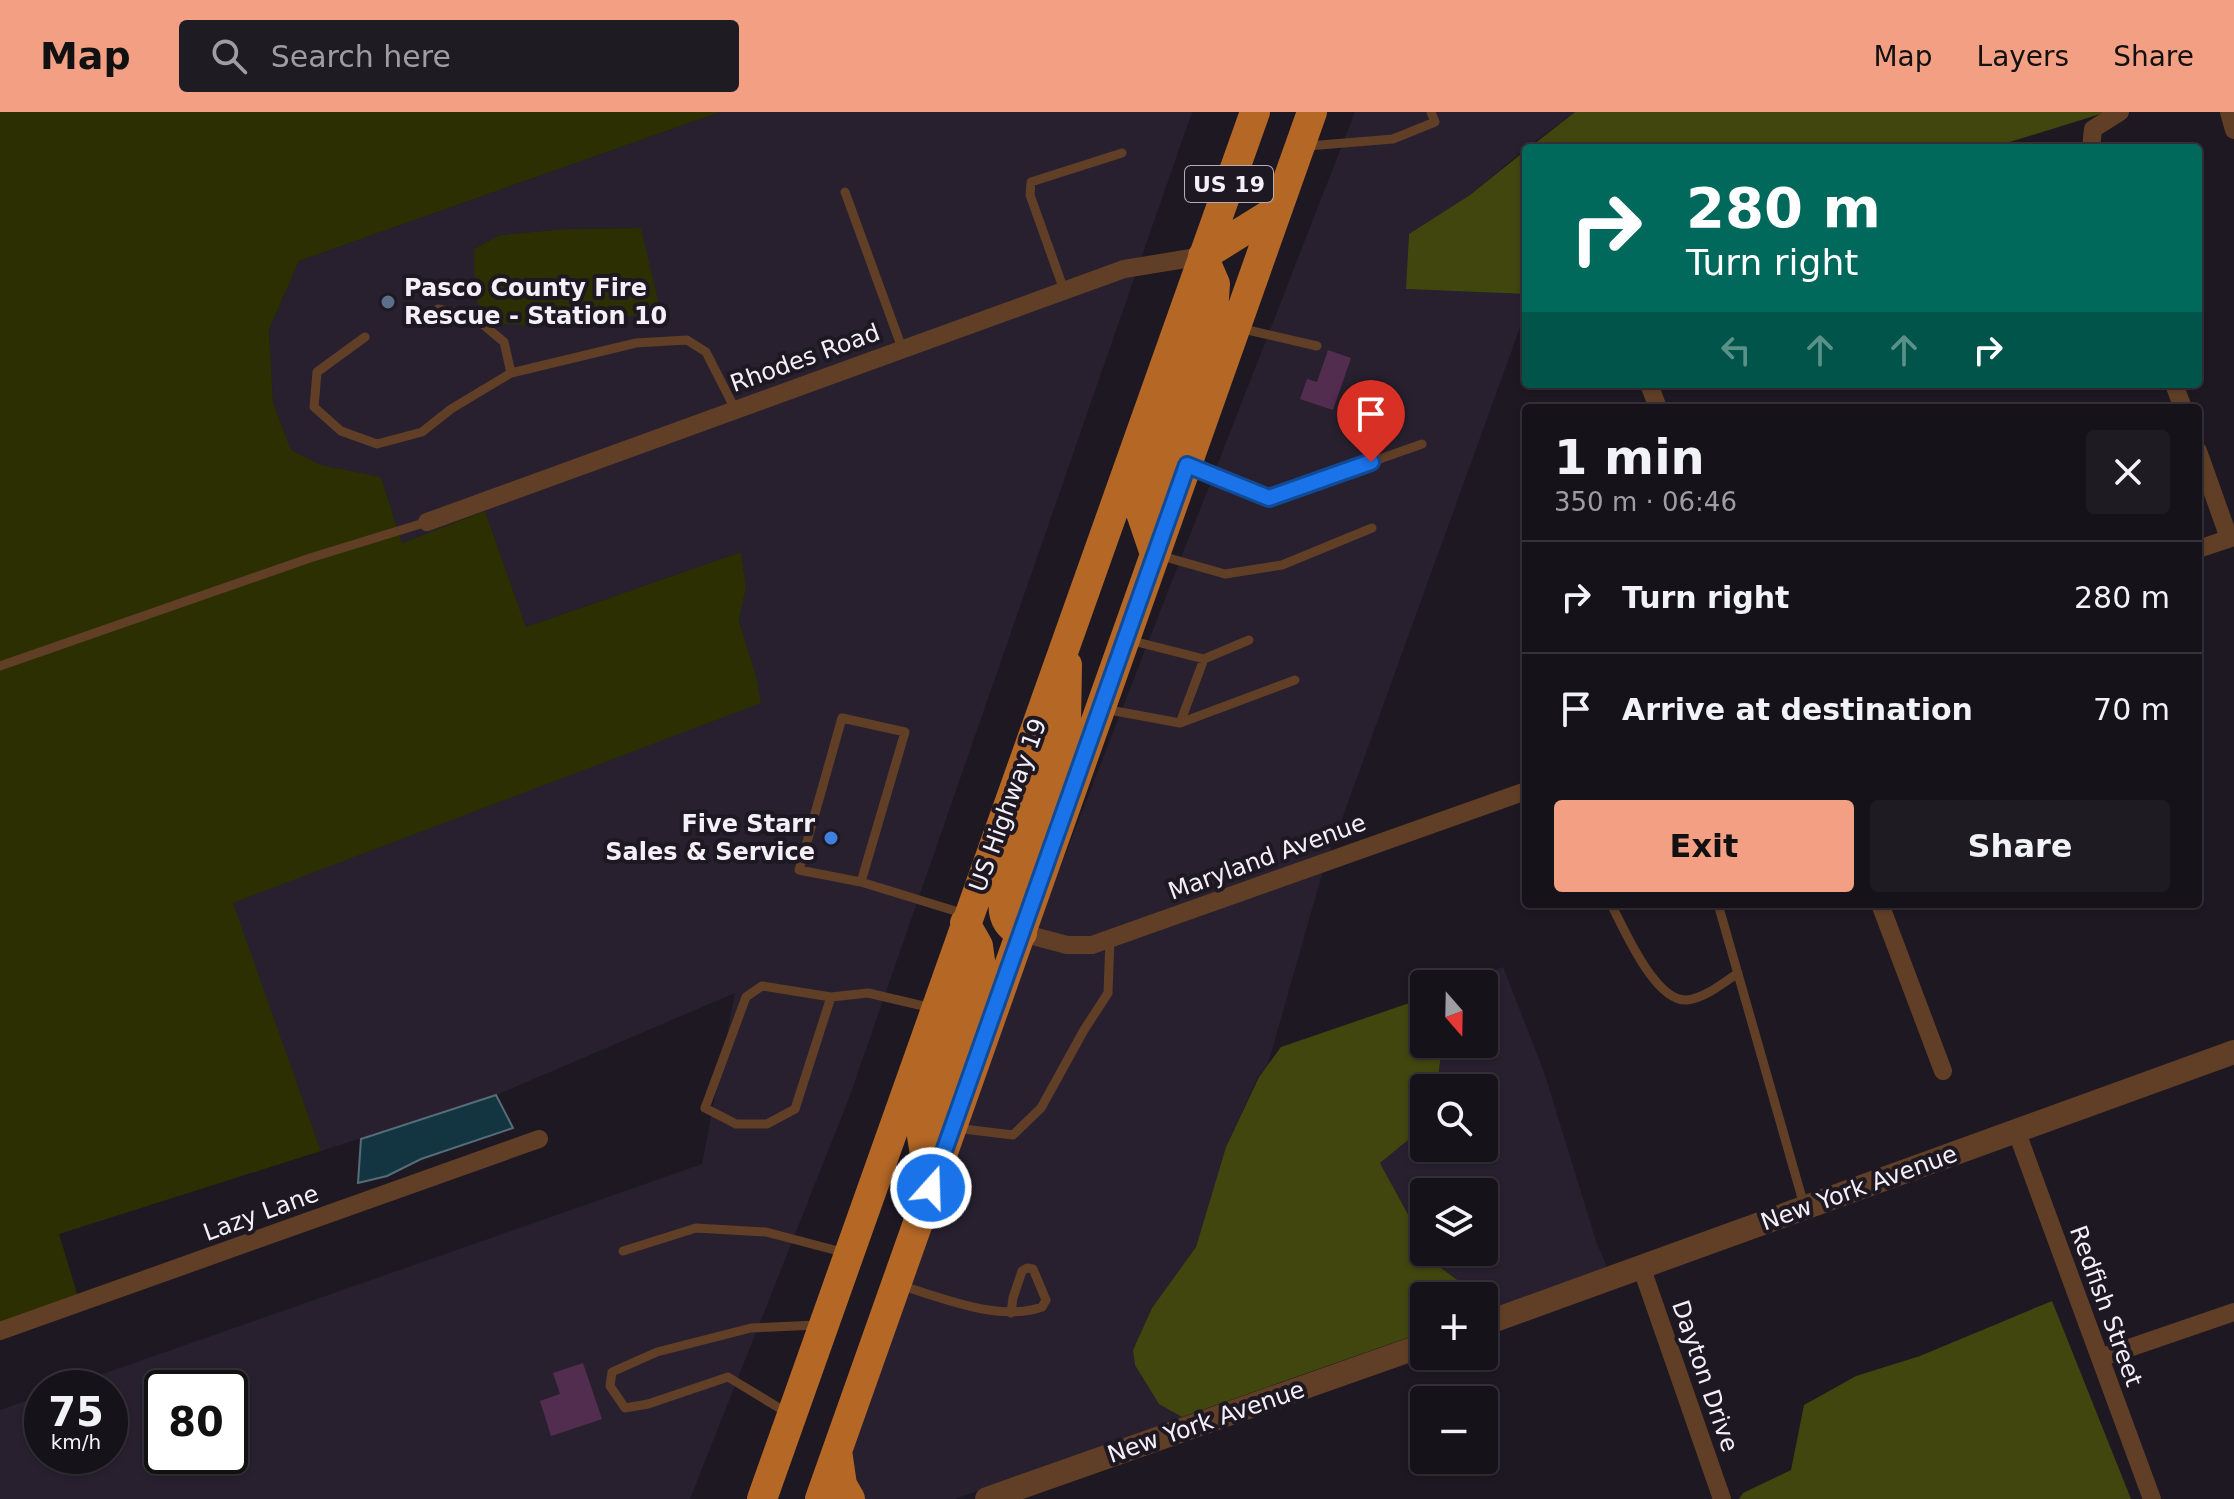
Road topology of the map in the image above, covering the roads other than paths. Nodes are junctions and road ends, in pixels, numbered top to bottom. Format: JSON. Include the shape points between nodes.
{"nodes":[{"id":1,"x":1255,"y":112,"type":"edge"},
{"id":2,"x":1312,"y":112,"type":"edge"},
{"id":3,"x":1431,"y":112,"type":"edge"},
{"id":4,"x":2120,"y":112,"type":"edge"},
{"id":5,"x":2229,"y":112,"type":"edge"},
{"id":6,"x":2234,"y":130,"type":"edge"},
{"id":7,"x":2091,"y":144,"type":"edge"},
{"id":8,"x":1300,"y":146,"type":"junction"},
{"id":9,"x":1122,"y":153,"type":"dead end"},
{"id":10,"x":845,"y":192,"type":"dead end"},
{"id":11,"x":1277,"y":210,"type":"junction"},
{"id":12,"x":1203,"y":256,"type":"junction"},
{"id":13,"x":1064,"y":290,"type":"junction"},
{"id":14,"x":438,"y":309,"type":"dead end"},
{"id":15,"x":1236,"y":328,"type":"junction"},
{"id":16,"x":365,"y":337,"type":"dead end"},
{"id":17,"x":1317,"y":346,"type":"dead end"},
{"id":18,"x":902,"y":348,"type":"junction"},
{"id":19,"x":511,"y":373,"type":"junction"},
{"id":20,"x":735,"y":409,"type":"junction"},
{"id":21,"x":1422,"y":444,"type":"dead end"},
{"id":22,"x":2202,"y":462,"type":"edge"},
{"id":23,"x":1187,"y":465,"type":"junction"},
{"id":24,"x":427,"y":522,"type":"joint"},
{"id":25,"x":1372,"y":528,"type":"dead end"},
{"id":26,"x":2231,"y":538,"type":"edge"},
{"id":27,"x":2202,"y":548,"type":"edge"},
{"id":28,"x":1155,"y":554,"type":"junction"},
{"id":29,"x":1067,"y":639,"type":"junction"},
{"id":30,"x":1125,"y":639,"type":"junction"},
{"id":31,"x":1249,"y":640,"type":"dead end"},
{"id":32,"x":1204,"y":659,"type":"junction"},
{"id":33,"x":0,"y":666,"type":"edge"},
{"id":34,"x":1295,"y":680,"type":"dead end"},
{"id":35,"x":1101,"y":708,"type":"junction"},
{"id":36,"x":1180,"y":723,"type":"junction"},
{"id":37,"x":1522,"y":792,"type":"edge"},
{"id":38,"x":861,"y":882,"type":"junction"},
{"id":39,"x":1613,"y":908,"type":"edge"},
{"id":40,"x":1719,"y":908,"type":"edge"},
{"id":41,"x":1882,"y":908,"type":"edge"},
{"id":42,"x":967,"y":919,"type":"junction"},
{"id":43,"x":1022,"y":933,"type":"junction"},
{"id":44,"x":1110,"y":939,"type":"junction"},
{"id":45,"x":1738,"y":973,"type":"junction"},
{"id":46,"x":831,"y":997,"type":"junction"},
{"id":47,"x":935,"y":1009,"type":"junction"},
{"id":48,"x":2234,"y":1052,"type":"edge"},
{"id":49,"x":1943,"y":1071,"type":"dead end"},
{"id":50,"x":952,"y":1128,"type":"junction"},
{"id":51,"x":2016,"y":1130,"type":"junction"},
{"id":52,"x":539,"y":1139,"type":"dead end"},
{"id":53,"x":931,"y":1188,"type":"junction"},
{"id":54,"x":1805,"y":1208,"type":"junction"},
{"id":55,"x":623,"y":1251,"type":"dead end"},
{"id":56,"x":849,"y":1254,"type":"junction"},
{"id":57,"x":1642,"y":1269,"type":"junction"},
{"id":58,"x":896,"y":1284,"type":"junction"},
{"id":59,"x":2234,"y":1312,"type":"edge"},
{"id":60,"x":1011,"y":1313,"type":"junction"},
{"id":61,"x":1498,"y":1319,"type":"edge"},
{"id":62,"x":824,"y":1325,"type":"junction"},
{"id":63,"x":0,"y":1331,"type":"edge"},
{"id":64,"x":1410,"y":1350,"type":"edge"},
{"id":65,"x":2100,"y":1358,"type":"junction"},
{"id":66,"x":792,"y":1416,"type":"junction"},
{"id":67,"x":837,"y":1451,"type":"junction"},
{"id":68,"x":1720,"y":1498,"type":"edge"},
{"id":69,"x":762,"y":1499,"type":"edge"},
{"id":70,"x":820,"y":1499,"type":"edge"},
{"id":71,"x":850,"y":1499,"type":"edge"},
{"id":72,"x":987,"y":1499,"type":"edge"},
{"id":73,"x":2152,"y":1499,"type":"edge"}],
"edges":[{"from":1,"to":12,"type":"highway","name":"US Highway 19","number":"US 19"},
{"from":2,"to":8,"type":"highway","number":"US 19"},
{"from":3,"to":8,"type":"lane","via":[[1435,122],[1393,139]]},
{"from":4,"to":7,"type":"street","via":[[2093,129]]},
{"from":5,"to":6,"type":"street"},
{"from":8,"to":11,"type":"highway","number":"US 19"},
{"from":9,"to":13,"type":"lane","via":[[1031,182],[1030,195]]},
{"from":10,"to":18,"type":"lane"},
{"from":11,"to":12,"type":"highway"},
{"from":11,"to":15,"type":"highway","number":"US 19"},
{"from":12,"to":13,"type":"street","name":"Rhodes Road","via":[[1124,269]]},
{"from":12,"to":28,"type":"highway","via":[[1215,284],[1213,312],[1141,513]]},
{"from":12,"to":29,"type":"highway","name":"US Highway 19","number":"US 19"},
{"from":13,"to":18,"type":"street","name":"Rhodes Road"},
{"from":14,"to":19,"type":"lane","via":[[473,316],[504,342]]},
{"from":15,"to":17,"type":"lane"},
{"from":15,"to":23,"type":"highway","number":"US 19"},
{"from":16,"to":19,"type":"lane","via":[[317,372],[314,407],[341,431],[377,444],[422,432]]},
{"from":18,"to":20,"type":"street","name":"Rhodes Road"},
{"from":19,"to":20,"type":"lane","via":[[636,343],[687,340],[706,352]]},
{"from":20,"to":24,"type":"street","name":"Rhodes Road"},
{"from":21,"to":23,"type":"lane","via":[[1269,498]]},
{"from":22,"to":26,"type":"street"},
{"from":23,"to":28,"type":"highway","number":"US 19"},
{"from":24,"to":33,"type":"lane"},
{"from":25,"to":28,"type":"lane","via":[[1282,565],[1225,574]]},
{"from":26,"to":27,"type":"street"},
{"from":28,"to":30,"type":"highway","number":"US 19"},
{"from":29,"to":42,"type":"highway","name":"US Highway 19","number":"US 19"},
{"from":29,"to":43,"type":"highway","via":[[1066,722],[1004,899],[1007,922]]},
{"from":30,"to":32,"type":"lane"},
{"from":30,"to":35,"type":"highway","number":"US 19"},
{"from":31,"to":32,"type":"lane"},
{"from":32,"to":36,"type":"lane"},
{"from":34,"to":36,"type":"lane"},
{"from":35,"to":36,"type":"lane"},
{"from":35,"to":43,"type":"highway","number":"US 19"},
{"from":37,"to":44,"type":"street","name":"Maryland Avenue"},
{"from":38,"to":38,"type":"lane","via":[[905,732],[842,718],[799,870]]},
{"from":38,"to":42,"type":"lane"},
{"from":39,"to":45,"type":"lane","via":[[1634,949],[1673,997],[1700,996]]},
{"from":40,"to":45,"type":"lane"},
{"from":41,"to":49,"type":"street"},
{"from":42,"to":47,"type":"highway","name":"US Highway 19","number":"US 19"},
{"from":42,"to":53,"type":"highway","via":[[981,968],[922,1136]]},
{"from":43,"to":44,"type":"street","name":"Maryland Avenue","via":[[1067,945]]},
{"from":43,"to":50,"type":"highway","number":"US 19"},
{"from":44,"to":50,"type":"lane","via":[[1108,993],[1041,1108],[1013,1135]]},
{"from":45,"to":54,"type":"lane"},
{"from":46,"to":46,"type":"lane","via":[[795,1109],[767,1124],[736,1124],[705,1108],[746,997],[762,986]]},
{"from":46,"to":47,"type":"lane","via":[[868,993]]},
{"from":47,"to":56,"type":"highway","name":"US Highway 19","number":"US 19"},
{"from":48,"to":51,"type":"street","name":"New York Avenue"},
{"from":50,"to":53,"type":"highway","number":"US 19"},
{"from":51,"to":54,"type":"street","name":"New York Avenue"},
{"from":51,"to":65,"type":"street","name":"Redfish Street"},
{"from":52,"to":63,"type":"street","name":"Lazy Lane"},
{"from":53,"to":58,"type":"highway","number":"US 19"},
{"from":54,"to":57,"type":"street","name":"New York Avenue"},
{"from":55,"to":56,"type":"lane","via":[[696,1228],[766,1232]]},
{"from":56,"to":62,"type":"highway","name":"US Highway 19","number":"US 19"},
{"from":57,"to":61,"type":"street","name":"New York Avenue"},
{"from":57,"to":68,"type":"street","name":"Dayton Drive"},
{"from":58,"to":60,"type":"lane"},
{"from":58,"to":67,"type":"highway","number":"US 19"},
{"from":59,"to":65,"type":"street"},
{"from":60,"to":60,"type":"lane","via":[[1042,1307],[1046,1300],[1033,1269],[1022,1271]]},
{"from":62,"to":66,"type":"highway","name":"US Highway 19","number":"US 19"},
{"from":62,"to":66,"type":"lane","via":[[751,1328],[657,1352],[612,1372],[610,1386],[625,1408],[728,1377]]},
{"from":64,"to":72,"type":"street","name":"New York Avenue"},
{"from":65,"to":73,"type":"street","name":"Redfish Street"},
{"from":66,"to":69,"type":"highway","name":"US Highway 19","number":"US 19"},
{"from":67,"to":70,"type":"highway","number":"US 19"},
{"from":67,"to":71,"type":"highway","via":[[842,1485]]}]}
